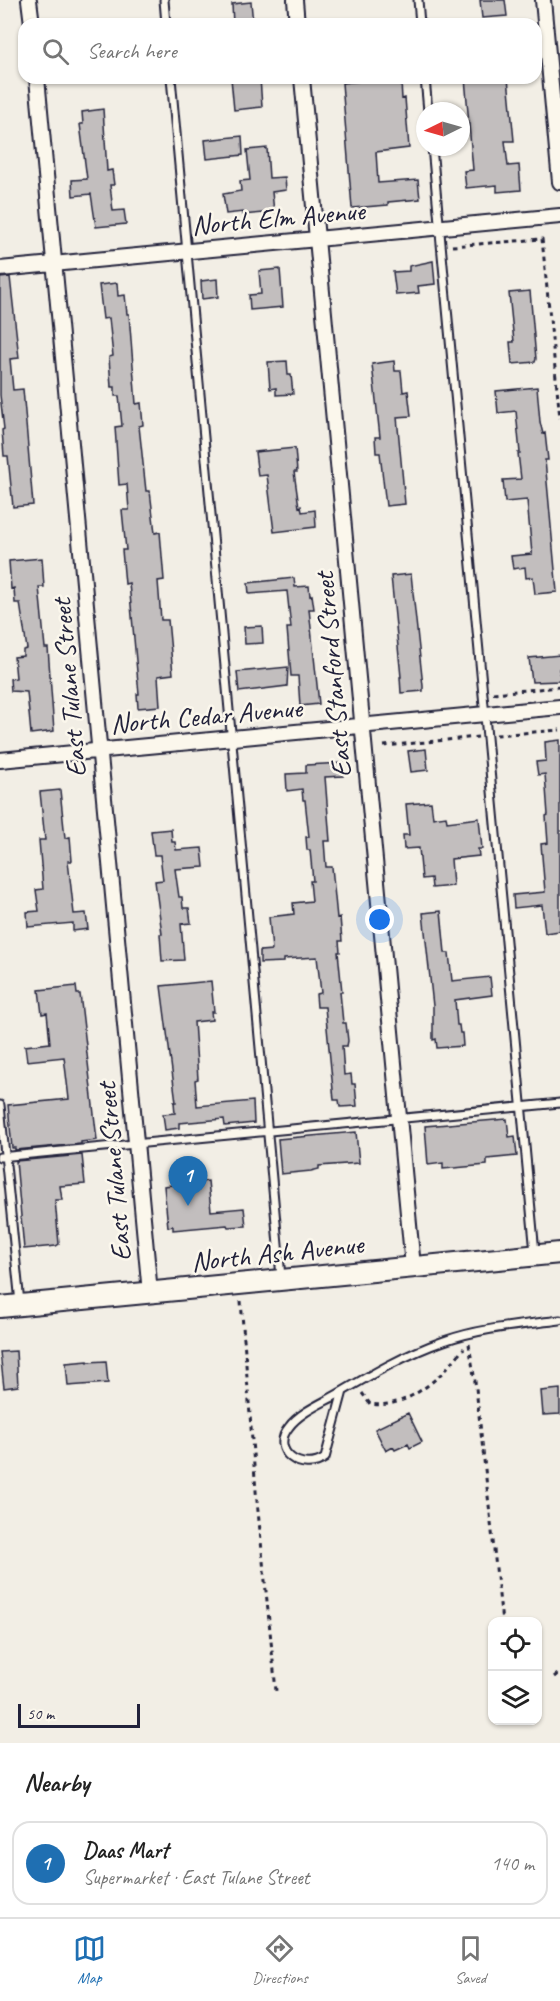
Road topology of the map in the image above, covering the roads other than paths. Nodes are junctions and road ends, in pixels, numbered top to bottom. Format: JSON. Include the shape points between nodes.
{"nodes":[{"id":1,"x":29,"y":0,"type":"edge"},
{"id":2,"x":164,"y":0,"type":"edge"},
{"id":3,"x":295,"y":0,"type":"edge"},
{"id":4,"x":418,"y":0,"type":"edge"},
{"id":5,"x":543,"y":0,"type":"edge"},
{"id":6,"x":31,"y":18,"type":"edge"},
{"id":7,"x":166,"y":18,"type":"edge"},
{"id":8,"x":296,"y":18,"type":"edge"},
{"id":9,"x":420,"y":18,"type":"edge"},
{"id":10,"x":38,"y":84,"type":"edge"},
{"id":11,"x":172,"y":84,"type":"edge"},
{"id":12,"x":303,"y":84,"type":"edge"},
{"id":13,"x":426,"y":84,"type":"edge"},
{"id":14,"x":427,"y":102,"type":"edge"},
{"id":15,"x":433,"y":156,"type":"edge"},
{"id":16,"x":560,"y":182,"type":"edge"},
{"id":17,"x":560,"y":216,"type":"edge"},
{"id":18,"x":440,"y":227,"type":"junction"},
{"id":19,"x":317,"y":239,"type":"junction"},
{"id":20,"x":186,"y":251,"type":"junction"},
{"id":21,"x":54,"y":264,"type":"junction"},
{"id":22,"x":0,"y":269,"type":"edge"},
{"id":23,"x":560,"y":707,"type":"edge"},
{"id":24,"x":484,"y":715,"type":"junction"},
{"id":25,"x":362,"y":726,"type":"junction"},
{"id":26,"x":231,"y":738,"type":"junction"},
{"id":27,"x":99,"y":751,"type":"junction"},
{"id":28,"x":0,"y":760,"type":"edge"},
{"id":29,"x":560,"y":1103,"type":"edge"},
{"id":30,"x":0,"y":1105,"type":"edge"},
{"id":31,"x":521,"y":1107,"type":"junction"},
{"id":32,"x":399,"y":1118,"type":"junction"},
{"id":33,"x":267,"y":1131,"type":"junction"},
{"id":34,"x":136,"y":1143,"type":"junction"},
{"id":35,"x":2,"y":1156,"type":"edge"},
{"id":36,"x":560,"y":1252,"type":"edge"},
{"id":37,"x":535,"y":1255,"type":"junction"},
{"id":38,"x":413,"y":1267,"type":"junction"},
{"id":39,"x":281,"y":1280,"type":"junction"},
{"id":40,"x":150,"y":1293,"type":"junction"},
{"id":41,"x":20,"y":1305,"type":"junction"},
{"id":42,"x":0,"y":1307,"type":"edge"},
{"id":43,"x":560,"y":1320,"type":"edge"},
{"id":44,"x":343,"y":1391,"type":"junction"}],
"edges":[{"from":1,"to":6,"type":"street"},
{"from":2,"to":7,"type":"lane"},
{"from":3,"to":8,"type":"street"},
{"from":4,"to":9,"type":"lane"},
{"from":5,"to":16,"type":"street"},
{"from":10,"to":21,"type":"street","name":"East Tulane Street"},
{"from":11,"to":20,"type":"lane"},
{"from":12,"to":19,"type":"street","name":"East Stanford Street"},
{"from":13,"to":14,"type":"lane"},
{"from":15,"to":18,"type":"lane"},
{"from":17,"to":18,"type":"street","name":"North Elm Avenue"},
{"from":18,"to":19,"type":"street","name":"North Elm Avenue"},
{"from":18,"to":24,"type":"lane"},
{"from":19,"to":20,"type":"street","name":"North Elm Avenue"},
{"from":19,"to":25,"type":"street","name":"East Stanford Street"},
{"from":20,"to":21,"type":"street","name":"North Elm Avenue"},
{"from":20,"to":26,"type":"lane"},
{"from":21,"to":22,"type":"street","name":"North Elm Avenue"},
{"from":21,"to":27,"type":"street","name":"East Tulane Street"},
{"from":23,"to":24,"type":"street","name":"North Cedar Avenue"},
{"from":24,"to":25,"type":"street","name":"North Cedar Avenue"},
{"from":24,"to":31,"type":"lane"},
{"from":25,"to":26,"type":"street","name":"North Cedar Avenue"},
{"from":25,"to":32,"type":"street","name":"East Stanford Street"},
{"from":26,"to":27,"type":"street","name":"North Cedar Avenue"},
{"from":26,"to":33,"type":"lane"},
{"from":27,"to":28,"type":"street","name":"North Cedar Avenue"},
{"from":27,"to":34,"type":"street","name":"East Tulane Street"},
{"from":29,"to":31,"type":"lane"},
{"from":30,"to":35,"type":"lane"},
{"from":31,"to":32,"type":"lane"},
{"from":31,"to":37,"type":"lane"},
{"from":32,"to":33,"type":"lane"},
{"from":32,"to":38,"type":"street","name":"East Stanford Street"},
{"from":33,"to":34,"type":"lane"},
{"from":33,"to":39,"type":"lane"},
{"from":34,"to":35,"type":"lane"},
{"from":34,"to":40,"type":"street","name":"East Tulane Street"},
{"from":35,"to":41,"type":"lane"},
{"from":36,"to":37,"type":"street","name":"North Ash Avenue"},
{"from":37,"to":38,"type":"street","name":"North Ash Avenue"},
{"from":38,"to":39,"type":"street","name":"North Ash Avenue"},
{"from":39,"to":40,"type":"street","name":"North Ash Avenue"},
{"from":40,"to":41,"type":"street","name":"North Ash Avenue"},
{"from":41,"to":42,"type":"street","name":"North Ash Avenue"},
{"from":43,"to":44,"type":"lane","via":[[446,1340],[415,1352]]},
{"from":44,"to":44,"type":"lane","via":[[288,1427],[283,1442],[292,1460],[299,1464],[325,1458]]}]}
